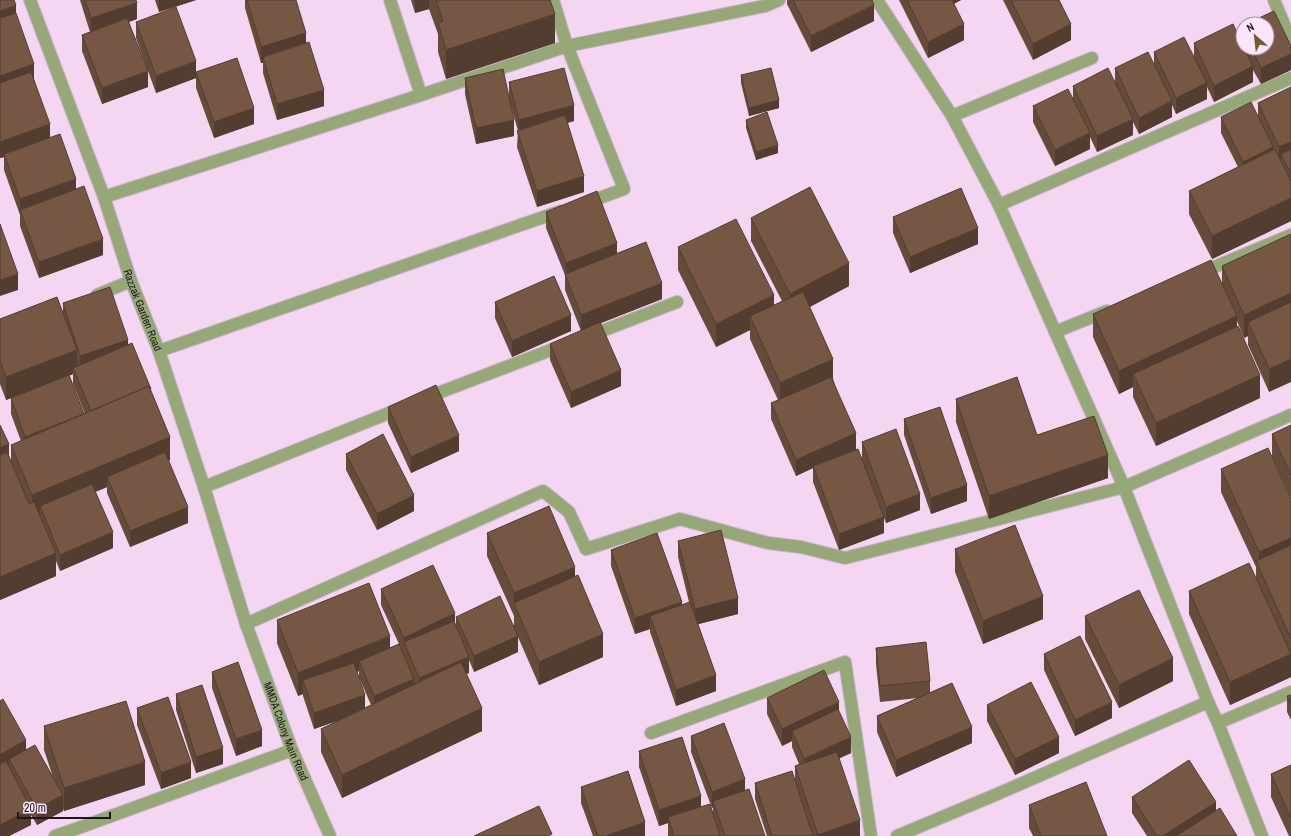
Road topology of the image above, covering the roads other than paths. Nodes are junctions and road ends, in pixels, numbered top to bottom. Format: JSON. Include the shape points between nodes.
{"nodes":[{"id":1,"x":30,"y":0,"type":"edge"},
{"id":2,"x":390,"y":0,"type":"edge"},
{"id":3,"x":553,"y":0,"type":"edge"},
{"id":4,"x":779,"y":0,"type":"edge"},
{"id":5,"x":877,"y":0,"type":"edge"},
{"id":6,"x":1274,"y":0,"type":"edge"},
{"id":7,"x":764,"y":3,"type":"edge"},
{"id":8,"x":1291,"y":41,"type":"edge"},
{"id":9,"x":567,"y":46,"type":"junction"},
{"id":10,"x":1092,"y":58,"type":"dead end"},
{"id":11,"x":1291,"y":78,"type":"edge"},
{"id":12,"x":422,"y":95,"type":"junction"},
{"id":13,"x":952,"y":116,"type":"junction"},
{"id":14,"x":104,"y":197,"type":"junction"},
{"id":15,"x":999,"y":205,"type":"junction"},
{"id":16,"x":1291,"y":235,"type":"edge"},
{"id":17,"x":1188,"y":278,"type":"edge"},
{"id":18,"x":131,"y":281,"type":"junction"},
{"id":19,"x":87,"y":299,"type":"edge"},
{"id":20,"x":677,"y":302,"type":"dead end"},
{"id":21,"x":1114,"y":308,"type":"edge"},
{"id":22,"x":1055,"y":332,"type":"junction"},
{"id":23,"x":158,"y":351,"type":"junction"},
{"id":24,"x":1291,"y":415,"type":"edge"},
{"id":25,"x":1124,"y":486,"type":"junction"},
{"id":26,"x":204,"y":487,"type":"junction"},
{"id":27,"x":246,"y":624,"type":"junction"},
{"id":28,"x":1291,"y":692,"type":"edge"},
{"id":29,"x":1208,"y":702,"type":"junction"},
{"id":30,"x":1218,"y":723,"type":"junction"},
{"id":31,"x":651,"y":733,"type":"dead end"},
{"id":32,"x":292,"y":750,"type":"junction"},
{"id":33,"x":85,"y":831,"type":"edge"},
{"id":34,"x":55,"y":836,"type":"edge"},
{"id":35,"x":330,"y":836,"type":"edge"},
{"id":36,"x":871,"y":836,"type":"edge"},
{"id":37,"x":897,"y":836,"type":"edge"},
{"id":38,"x":1262,"y":836,"type":"edge"}],
"edges":[{"from":1,"to":14,"type":"street","name":"Razzak Garden Road"},
{"from":2,"to":12,"type":"street"},
{"from":3,"to":9,"type":"street"},
{"from":4,"to":7,"type":"street"},
{"from":5,"to":13,"type":"street"},
{"from":6,"to":8,"type":"street"},
{"from":7,"to":9,"type":"street"},
{"from":9,"to":12,"type":"street"},
{"from":9,"to":23,"type":"street","via":[[624,189]]},
{"from":10,"to":13,"type":"street"},
{"from":11,"to":15,"type":"street"},
{"from":12,"to":14,"type":"street"},
{"from":13,"to":15,"type":"street"},
{"from":14,"to":18,"type":"street","name":"Razzak Garden Road"},
{"from":15,"to":22,"type":"street"},
{"from":16,"to":17,"type":"street"},
{"from":18,"to":19,"type":"street"},
{"from":18,"to":23,"type":"street","name":"Razzak Garden Road"},
{"from":20,"to":26,"type":"street"},
{"from":21,"to":22,"type":"street"},
{"from":22,"to":25,"type":"street"},
{"from":23,"to":26,"type":"street","name":"Razzak Garden Road"},
{"from":24,"to":25,"type":"street"},
{"from":25,"to":27,"type":"street","via":[[845,558],[801,547],[768,543],[680,519],[586,549],[569,512],[543,491]]},
{"from":25,"to":29,"type":"street"},
{"from":26,"to":27,"type":"street","name":"Razzak Garden Road"},
{"from":27,"to":32,"type":"street","name":"MMDA Colony Main Road"},
{"from":28,"to":30,"type":"street"},
{"from":29,"to":30,"type":"street"},
{"from":29,"to":37,"type":"street"},
{"from":30,"to":38,"type":"street"},
{"from":31,"to":36,"type":"street","via":[[845,662]]},
{"from":32,"to":33,"type":"street"},
{"from":32,"to":35,"type":"street","name":"MMDA Colony Main Road"},
{"from":33,"to":34,"type":"street"}]}
